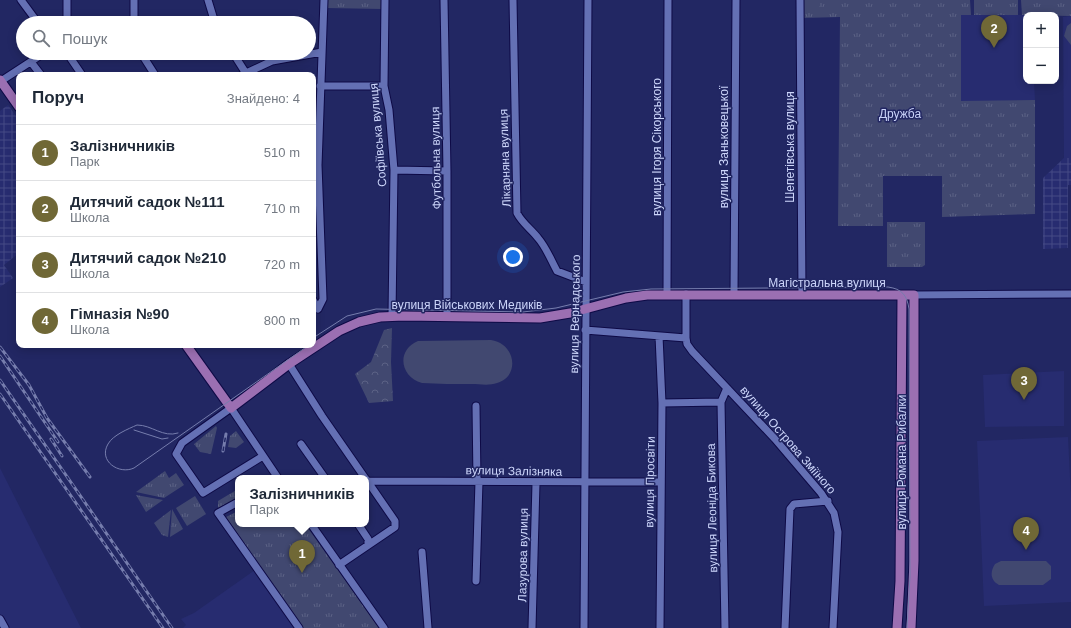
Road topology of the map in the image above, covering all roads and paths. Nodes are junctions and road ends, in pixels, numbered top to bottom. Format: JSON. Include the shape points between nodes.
{"nodes":[{"id":1,"x":21,"y":0,"type":"edge"},
{"id":2,"x":67,"y":0,"type":"edge"},
{"id":3,"x":134,"y":0,"type":"edge"},
{"id":4,"x":208,"y":0,"type":"edge"},
{"id":5,"x":324,"y":0,"type":"edge"},
{"id":6,"x":385,"y":0,"type":"edge"},
{"id":7,"x":444,"y":0,"type":"edge"},
{"id":8,"x":513,"y":0,"type":"edge"},
{"id":9,"x":588,"y":0,"type":"edge"},
{"id":10,"x":668,"y":0,"type":"edge"},
{"id":11,"x":736,"y":0,"type":"edge"},
{"id":12,"x":800,"y":0,"type":"edge"},
{"id":13,"x":33,"y":16,"type":"edge"},
{"id":14,"x":67,"y":16,"type":"edge"},
{"id":15,"x":134,"y":16,"type":"edge"},
{"id":16,"x":214,"y":16,"type":"edge"},
{"id":17,"x":322,"y":52,"type":"junction"},
{"id":18,"x":316,"y":53,"type":"edge"},
{"id":19,"x":34,"y":60,"type":"edge"},
{"id":20,"x":72,"y":60,"type":"edge"},
{"id":21,"x":146,"y":60,"type":"edge"},
{"id":22,"x":237,"y":60,"type":"edge"},
{"id":23,"x":278,"y":60,"type":"edge"},
{"id":24,"x":31,"y":62,"type":"junction"},
{"id":25,"x":38,"y":72,"type":"edge"},
{"id":26,"x":80,"y":72,"type":"edge"},
{"id":27,"x":154,"y":72,"type":"edge"},
{"id":28,"x":244,"y":72,"type":"edge"},
{"id":29,"x":249,"y":72,"type":"edge"},
{"id":30,"x":1,"y":81,"type":"edge"},
{"id":31,"x":320,"y":86,"type":"junction"},
{"id":32,"x":384,"y":86,"type":"junction"},
{"id":33,"x":16,"y":103,"type":"edge"},
{"id":34,"x":316,"y":163,"type":"edge"},
{"id":35,"x":394,"y":170,"type":"junction"},
{"id":36,"x":448,"y":171,"type":"junction"},
{"id":37,"x":586,"y":282,"type":"junction"},
{"id":38,"x":668,"y":294,"type":"junction"},
{"id":39,"x":686,"y":294,"type":"junction"},
{"id":40,"x":734,"y":294,"type":"junction"},
{"id":41,"x":802,"y":294,"type":"junction"},
{"id":42,"x":1071,"y":294,"type":"edge"},
{"id":43,"x":902,"y":295,"type":"junction"},
{"id":44,"x":914,"y":295,"type":"junction"},
{"id":45,"x":585,"y":309,"type":"junction"},
{"id":46,"x":316,"y":310,"type":"edge"},
{"id":47,"x":392,"y":316,"type":"junction"},
{"id":48,"x":447,"y":317,"type":"junction"},
{"id":49,"x":585,"y":330,"type":"junction"},
{"id":50,"x":660,"y":336,"type":"junction"},
{"id":51,"x":686,"y":338,"type":"junction"},
{"id":52,"x":316,"y":346,"type":"edge"},
{"id":53,"x":188,"y":348,"type":"edge"},
{"id":54,"x":313,"y":348,"type":"edge"},
{"id":55,"x":288,"y":364,"type":"junction"},
{"id":56,"x":727,"y":388,"type":"junction"},
{"id":57,"x":662,"y":402,"type":"junction"},
{"id":58,"x":721,"y":402,"type":"junction"},
{"id":59,"x":476,"y":406,"type":"dead end"},
{"id":60,"x":231,"y":408,"type":"junction"},
{"id":61,"x":301,"y":444,"type":"dead end"},
{"id":62,"x":264,"y":456,"type":"junction"},
{"id":63,"x":276,"y":475,"type":"edge"},
{"id":64,"x":323,"y":475,"type":"edge"},
{"id":65,"x":363,"y":475,"type":"edge"},
{"id":66,"x":369,"y":479,"type":"edge"},
{"id":67,"x":478,"y":481,"type":"junction"},
{"id":68,"x":661,"y":482,"type":"junction"},
{"id":69,"x":536,"y":483,"type":"junction"},
{"id":70,"x":584,"y":483,"type":"junction"},
{"id":71,"x":369,"y":484,"type":"edge"},
{"id":72,"x":828,"y":501,"type":"junction"},
{"id":73,"x":235,"y":504,"type":"edge"},
{"id":74,"x":312,"y":527,"type":"edge"},
{"id":75,"x":360,"y":527,"type":"edge"},
{"id":76,"x":368,"y":545,"type":"junction"},
{"id":77,"x":422,"y":552,"type":"dead end"},
{"id":78,"x":339,"y":565,"type":"junction"},
{"id":79,"x":476,"y":582,"type":"dead end"},
{"id":80,"x":0,"y":619,"type":"edge"},
{"id":81,"x":5,"y":628,"type":"edge"},
{"id":82,"x":299,"y":628,"type":"edge"},
{"id":83,"x":384,"y":628,"type":"edge"},
{"id":84,"x":428,"y":628,"type":"edge"},
{"id":85,"x":532,"y":628,"type":"edge"},
{"id":86,"x":584,"y":628,"type":"edge"},
{"id":87,"x":660,"y":628,"type":"edge"},
{"id":88,"x":725,"y":628,"type":"edge"},
{"id":89,"x":785,"y":628,"type":"edge"},
{"id":90,"x":833,"y":628,"type":"edge"},
{"id":91,"x":897,"y":628,"type":"edge"},
{"id":92,"x":910,"y":628,"type":"edge"}],
"edges":[{"from":1,"to":13,"type":"street"},
{"from":2,"to":14,"type":"street"},
{"from":3,"to":15,"type":"street"},
{"from":4,"to":16,"type":"street"},
{"from":5,"to":17,"type":"street"},
{"from":6,"to":32,"type":"street","name":"Софіївська вулиця"},
{"from":7,"to":36,"type":"street","name":"Футбольна вулиця"},
{"from":8,"to":37,"type":"street","name":"Лікарняна вулиця","via":[[518,213],[520,219],[539,238],[557,271]]},
{"from":9,"to":37,"type":"street","name":"вулиця Вернадського"},
{"from":10,"to":38,"type":"street","name":"вулиця Ігоря Сікорського"},
{"from":11,"to":40,"type":"street","name":"вулиця Заньковецької"},
{"from":12,"to":41,"type":"street","name":"Шепетівська вулиця"},
{"from":17,"to":18,"type":"street"},
{"from":17,"to":31,"type":"street"},
{"from":19,"to":24,"type":"street"},
{"from":20,"to":26,"type":"street"},
{"from":21,"to":27,"type":"street"},
{"from":22,"to":28,"type":"street"},
{"from":23,"to":29,"type":"street"},
{"from":24,"to":25,"type":"street"},
{"from":24,"to":30,"type":"street"},
{"from":30,"to":33,"type":"main road"},
{"from":31,"to":32,"type":"street"},
{"from":31,"to":34,"type":"street"},
{"from":32,"to":35,"type":"street","name":"Софіївська вулиця","via":[[389,110]]},
{"from":34,"to":46,"type":"street","via":[[323,299]]},
{"from":35,"to":36,"type":"street"},
{"from":35,"to":47,"type":"street","name":"Софіївська вулиця"},
{"from":36,"to":48,"type":"street","name":"Футбольна вулиця"},
{"from":37,"to":45,"type":"street","name":"вулиця Вернадського"},
{"from":38,"to":39,"type":"main road","name":"Магістральна вулиця"},
{"from":38,"to":45,"type":"main road","name":"Магістральна вулиця","via":[[636,296]]},
{"from":39,"to":40,"type":"main road","name":"Магістральна вулиця"},
{"from":39,"to":51,"type":"street"},
{"from":40,"to":41,"type":"main road","name":"Магістральна вулиця"},
{"from":41,"to":43,"type":"main road","name":"Магістральна вулиця"},
{"from":42,"to":44,"type":"street","name":"Магістральна вулиця"},
{"from":43,"to":44,"type":"main road","name":"Магістральна вулиця"},
{"from":43,"to":91,"type":"main road","name":"вулиця Романа Рибалки","via":[[900,581]]},
{"from":44,"to":92,"type":"main road","name":"вулиця Романа Рибалки","via":[[914,561]]},
{"from":45,"to":48,"type":"main road","name":"вулиця Військових Медиків","via":[[540,318]]},
{"from":45,"to":49,"type":"street","name":"вулиця Вернадського"},
{"from":47,"to":48,"type":"main road","name":"вулиця Військових Медиків"},
{"from":47,"to":52,"type":"main road","name":"вулиця Військових Медиків","via":[[348,326]]},
{"from":49,"to":50,"type":"street"},
{"from":49,"to":70,"type":"street","name":"вулиця Вернадського"},
{"from":50,"to":51,"type":"street"},
{"from":50,"to":57,"type":"street","name":"вулиця Просвіти"},
{"from":51,"to":56,"type":"street","name":"вулиця Острова Зміїного","via":[[692,351]]},
{"from":53,"to":60,"type":"main road"},
{"from":54,"to":55,"type":"main road","name":"вулиця Військових Медиків"},
{"from":55,"to":60,"type":"main road","name":"вулиця Військових Медиків"},
{"from":55,"to":65,"type":"street"},
{"from":56,"to":58,"type":"street","name":"вулиця Леоніда Бикова"},
{"from":56,"to":72,"type":"street","name":"вулиця Острова Зміїного"},
{"from":57,"to":58,"type":"street"},
{"from":57,"to":68,"type":"street","name":"вулиця Просвіти"},
{"from":58,"to":88,"type":"street","name":"вулиця Леоніда Бикова"},
{"from":59,"to":67,"type":"street"},
{"from":60,"to":62,"type":"street"},
{"from":60,"to":62,"type":"street","via":[[182,443],[176,454],[203,493]]},
{"from":61,"to":64,"type":"street"},
{"from":62,"to":63,"type":"street"},
{"from":66,"to":67,"type":"street","name":"вулиця Залізняка"},
{"from":67,"to":69,"type":"street","name":"вулиця Залізняка"},
{"from":67,"to":79,"type":"street"},
{"from":68,"to":70,"type":"street","name":"вулиця Залізняка"},
{"from":68,"to":87,"type":"street","name":"вулиця Просвіти"},
{"from":69,"to":70,"type":"street","name":"вулиця Залізняка"},
{"from":69,"to":85,"type":"street","name":"Лазурова вулиця"},
{"from":70,"to":86,"type":"street","name":"вулиця Вернадського"},
{"from":71,"to":76,"type":"street","via":[[396,527]]},
{"from":72,"to":89,"type":"street","via":[[794,504],[790,509]]},
{"from":72,"to":90,"type":"street","name":"вулиця Острова Зміїного","via":[[834,513],[838,532]]},
{"from":73,"to":82,"type":"street","via":[[218,513]]},
{"from":74,"to":78,"type":"street"},
{"from":75,"to":76,"type":"street","via":[[368,539]]},
{"from":76,"to":78,"type":"street"},
{"from":77,"to":84,"type":"street"},
{"from":78,"to":83,"type":"street"},
{"from":80,"to":81,"type":"street"}]}
